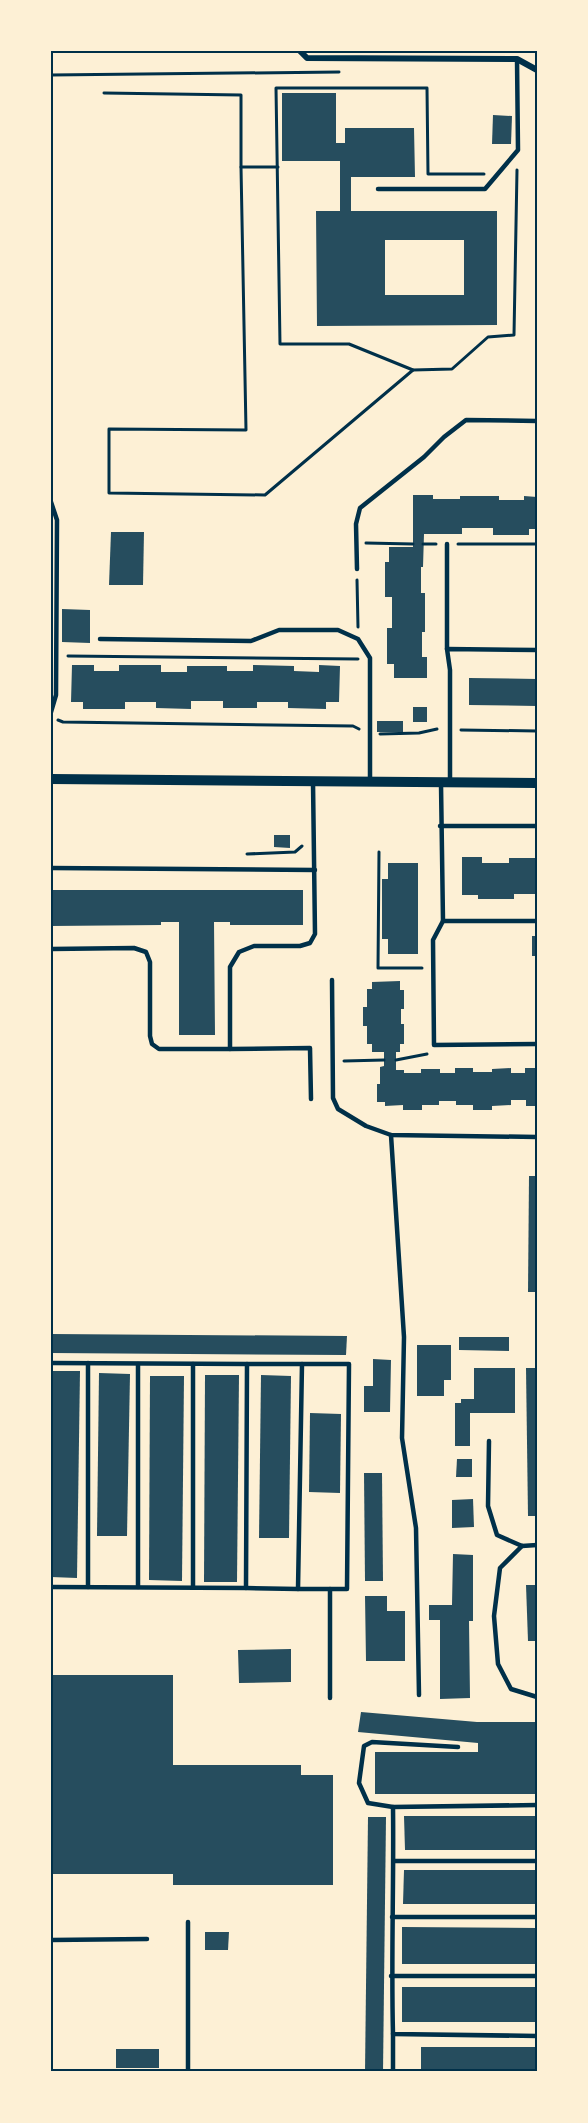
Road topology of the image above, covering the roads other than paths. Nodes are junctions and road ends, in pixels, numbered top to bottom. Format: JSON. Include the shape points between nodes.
{"nodes":[{"id":1,"x":300,"y":51,"type":"edge"},
{"id":2,"x":517,"y":59,"type":"junction"},
{"id":3,"x":537,"y":70,"type":"edge"},
{"id":4,"x":378,"y":189,"type":"dead end"},
{"id":5,"x":537,"y":421,"type":"edge"},
{"id":6,"x":51,"y":502,"type":"edge"},
{"id":7,"x":447,"y":544,"type":"road end"},
{"id":8,"x":357,"y":569,"type":"road end"},
{"id":9,"x":100,"y":639,"type":"dead end"},
{"id":10,"x":447,"y":650,"type":"junction"},
{"id":11,"x":537,"y":650,"type":"edge"},
{"id":12,"x":51,"y":712,"type":"edge"},
{"id":13,"x":51,"y":779,"type":"edge"},
{"id":14,"x":370,"y":781,"type":"junction"},
{"id":15,"x":313,"y":782,"type":"junction"},
{"id":16,"x":446,"y":782,"type":"junction"},
{"id":17,"x":537,"y":783,"type":"edge"},
{"id":18,"x":440,"y":826,"type":"junction"},
{"id":19,"x":537,"y":826,"type":"edge"},
{"id":20,"x":51,"y":868,"type":"edge"},
{"id":21,"x":315,"y":870,"type":"junction"},
{"id":22,"x":443,"y":921,"type":"junction"},
{"id":23,"x":537,"y":921,"type":"edge"},
{"id":24,"x":51,"y":949,"type":"edge"},
{"id":25,"x":332,"y":980,"type":"dead end"},
{"id":26,"x":537,"y":1044,"type":"edge"},
{"id":27,"x":230,"y":1049,"type":"junction"},
{"id":28,"x":311,"y":1099,"type":"dead end"},
{"id":29,"x":391,"y":1134,"type":"junction"},
{"id":30,"x":537,"y":1137,"type":"edge"},
{"id":31,"x":51,"y":1363,"type":"edge"},
{"id":32,"x":88,"y":1363,"type":"junction"},
{"id":33,"x":138,"y":1364,"type":"junction"},
{"id":34,"x":193,"y":1364,"type":"junction"},
{"id":35,"x":247,"y":1364,"type":"junction"},
{"id":36,"x":302,"y":1364,"type":"junction"},
{"id":37,"x":489,"y":1441,"type":"dead end"},
{"id":38,"x":537,"y":1545,"type":"edge"},
{"id":39,"x":522,"y":1546,"type":"junction"},
{"id":40,"x":51,"y":1587,"type":"edge"},
{"id":41,"x":88,"y":1587,"type":"junction"},
{"id":42,"x":138,"y":1587,"type":"junction"},
{"id":43,"x":193,"y":1587,"type":"junction"},
{"id":44,"x":246,"y":1588,"type":"junction"},
{"id":45,"x":298,"y":1589,"type":"junction"},
{"id":46,"x":330,"y":1589,"type":"junction"},
{"id":47,"x":419,"y":1695,"type":"dead end"},
{"id":48,"x":537,"y":1697,"type":"edge"},
{"id":49,"x":330,"y":1698,"type":"dead end"},
{"id":50,"x":458,"y":1747,"type":"dead end"},
{"id":51,"x":537,"y":1805,"type":"edge"},
{"id":52,"x":393,"y":1807,"type":"junction"},
{"id":53,"x":394,"y":1861,"type":"junction"},
{"id":54,"x":537,"y":1861,"type":"edge"},
{"id":55,"x":392,"y":1917,"type":"junction"},
{"id":56,"x":537,"y":1917,"type":"edge"},
{"id":57,"x":188,"y":1922,"type":"dead end"},
{"id":58,"x":51,"y":1940,"type":"edge"},
{"id":59,"x":147,"y":1940,"type":"dead end"},
{"id":60,"x":392,"y":1976,"type":"junction"},
{"id":61,"x":537,"y":1976,"type":"edge"},
{"id":62,"x":393,"y":2034,"type":"junction"},
{"id":63,"x":537,"y":2036,"type":"edge"},
{"id":64,"x":188,"y":2072,"type":"edge"},
{"id":65,"x":393,"y":2072,"type":"edge"}],
"edges":[{"from":1,"to":2,"type":"street","via":[[307,58]]},
{"from":2,"to":3,"type":"street"},
{"from":2,"to":4,"type":"lane","via":[[518,150],[485,189]]},
{"from":5,"to":8,"type":"lane","via":[[466,420],[444,437],[360,508],[356,524]]},
{"from":6,"to":12,"type":"lane","via":[[57,520],[56,695]]},
{"from":7,"to":10,"type":"lane"},
{"from":9,"to":14,"type":"lane","via":[[251,641],[279,630],[338,630],[358,639],[370,658]]},
{"from":10,"to":11,"type":"lane"},
{"from":10,"to":16,"type":"lane","via":[[450,669]]},
{"from":13,"to":15,"type":"street"},
{"from":14,"to":15,"type":"street"},
{"from":14,"to":16,"type":"street"},
{"from":15,"to":21,"type":"lane"},
{"from":16,"to":17,"type":"street"},
{"from":16,"to":18,"type":"lane"},
{"from":18,"to":19,"type":"lane"},
{"from":18,"to":22,"type":"lane"},
{"from":20,"to":21,"type":"lane"},
{"from":21,"to":27,"type":"lane","via":[[315,934],[310,943],[254,946],[239,952],[230,967]]},
{"from":22,"to":23,"type":"lane"},
{"from":22,"to":26,"type":"lane","via":[[434,940],[434,1045]]},
{"from":24,"to":27,"type":"lane","via":[[134,948],[146,952],[150,962],[152,1044],[159,1049]]},
{"from":25,"to":29,"type":"lane","via":[[333,1098],[338,1109],[366,1126]]},
{"from":27,"to":28,"type":"lane","via":[[310,1048]]},
{"from":29,"to":30,"type":"lane"},
{"from":29,"to":47,"type":"lane","via":[[404,1337],[402,1438],[416,1528]]},
{"from":31,"to":32,"type":"lane"},
{"from":32,"to":33,"type":"lane"},
{"from":32,"to":41,"type":"lane"},
{"from":33,"to":34,"type":"lane"},
{"from":33,"to":42,"type":"lane"},
{"from":34,"to":35,"type":"lane"},
{"from":34,"to":43,"type":"lane"},
{"from":35,"to":36,"type":"lane"},
{"from":35,"to":44,"type":"lane"},
{"from":36,"to":45,"type":"lane"},
{"from":36,"to":46,"type":"lane","via":[[349,1364],[346,1589]]},
{"from":37,"to":39,"type":"lane","via":[[491,1516],[497,1535]]},
{"from":38,"to":39,"type":"lane"},
{"from":39,"to":48,"type":"lane","via":[[500,1568],[494,1616],[498,1664],[511,1689]]},
{"from":40,"to":41,"type":"lane"},
{"from":41,"to":42,"type":"lane"},
{"from":42,"to":43,"type":"lane"},
{"from":43,"to":44,"type":"lane"},
{"from":44,"to":45,"type":"lane"},
{"from":45,"to":46,"type":"lane"},
{"from":46,"to":49,"type":"lane"},
{"from":50,"to":52,"type":"lane","via":[[372,1742],[363,1746],[359,1784],[368,1803]]},
{"from":51,"to":52,"type":"lane"},
{"from":52,"to":53,"type":"lane"},
{"from":53,"to":54,"type":"lane"},
{"from":53,"to":55,"type":"lane"},
{"from":55,"to":56,"type":"lane"},
{"from":55,"to":60,"type":"lane"},
{"from":57,"to":64,"type":"lane"},
{"from":58,"to":59,"type":"lane"},
{"from":60,"to":61,"type":"lane"},
{"from":60,"to":62,"type":"lane"},
{"from":62,"to":63,"type":"lane"},
{"from":62,"to":65,"type":"lane"}]}
